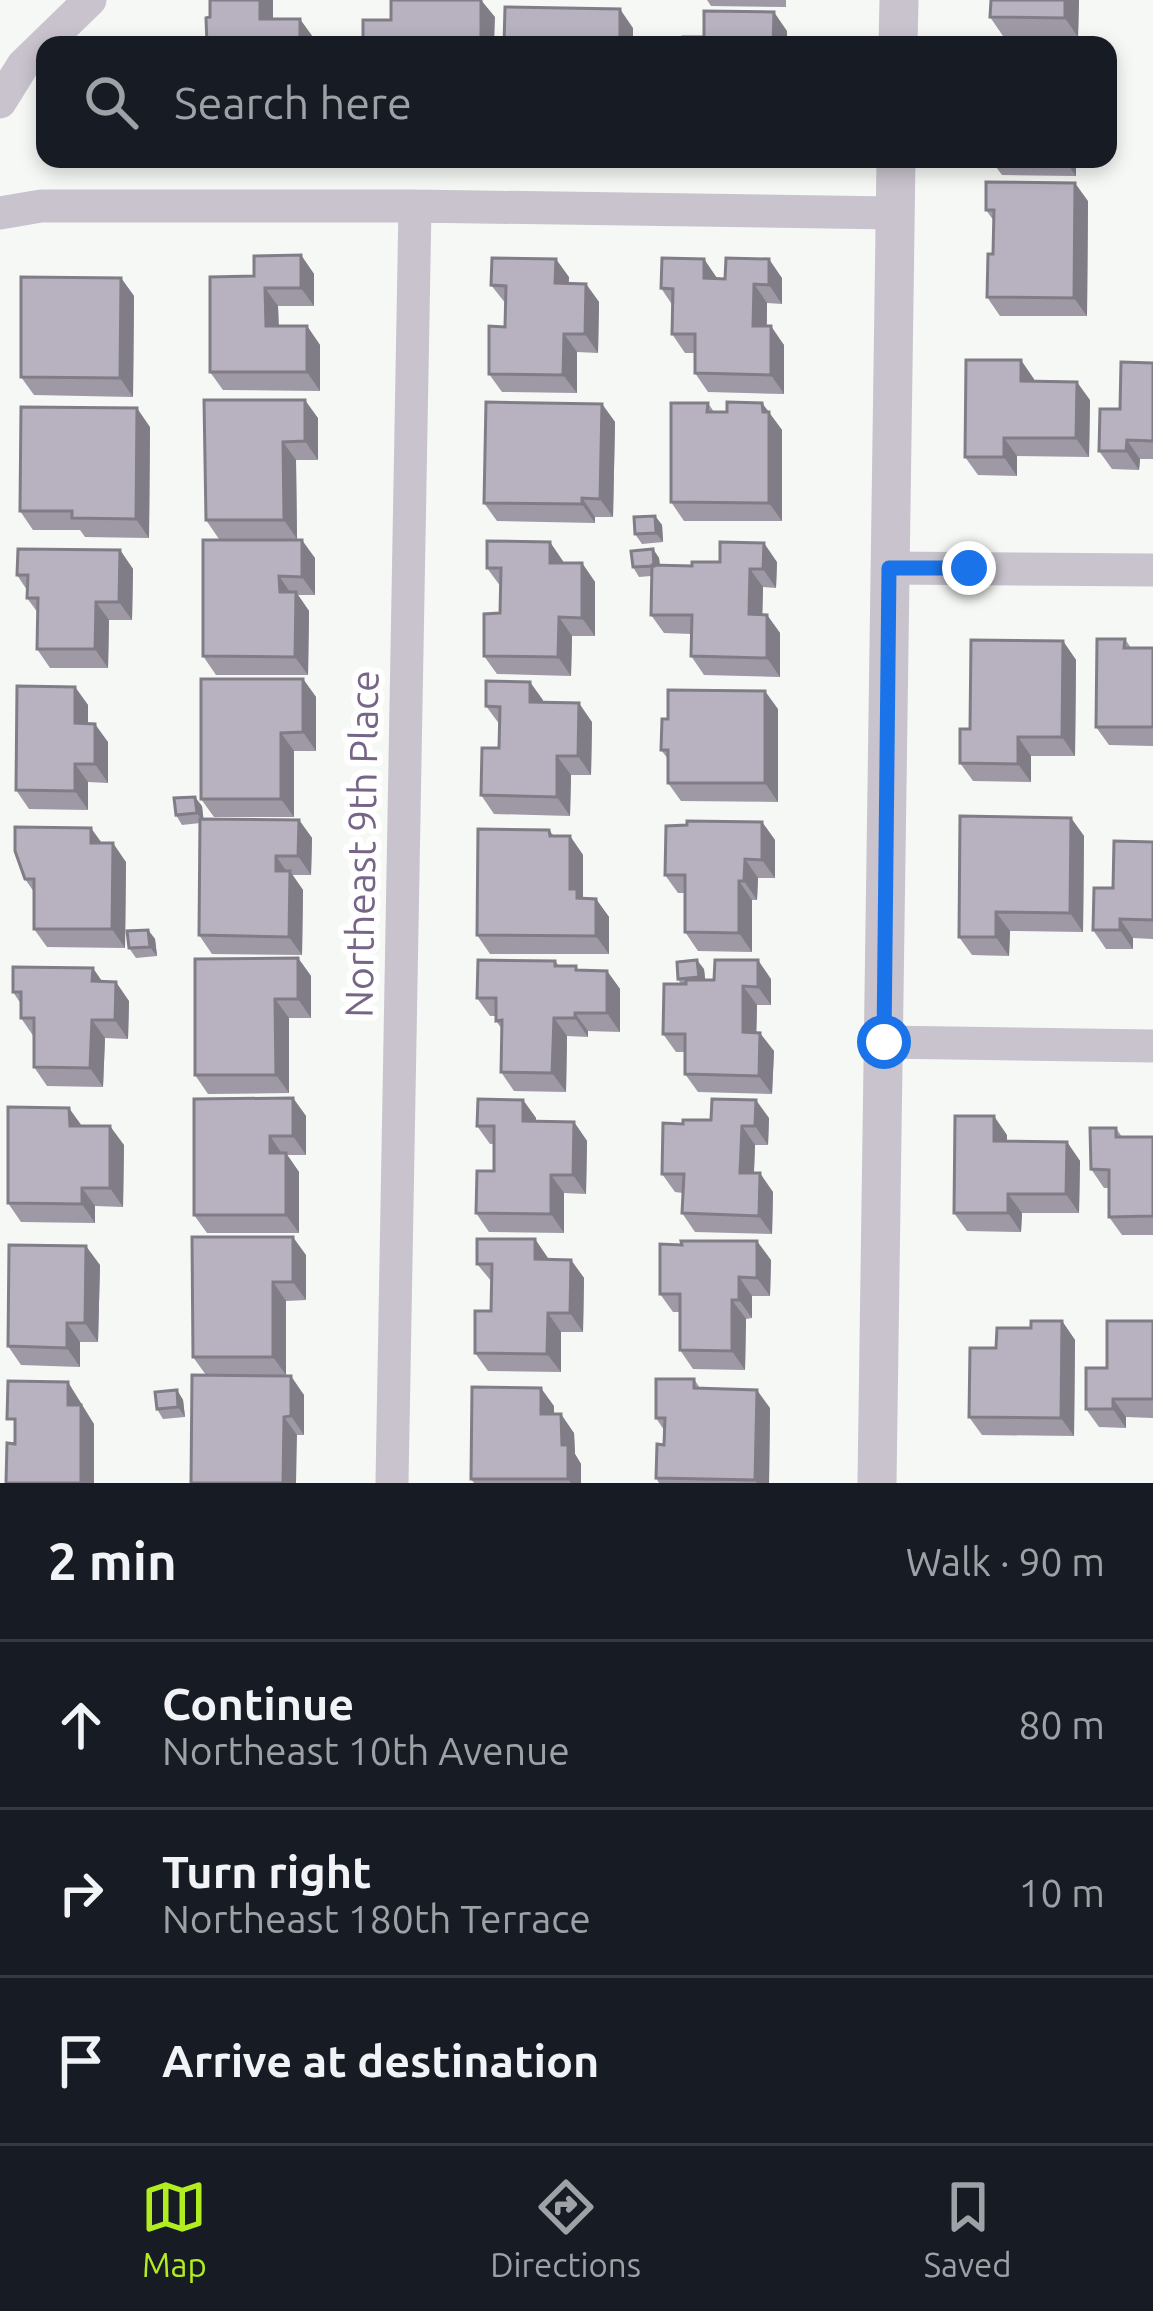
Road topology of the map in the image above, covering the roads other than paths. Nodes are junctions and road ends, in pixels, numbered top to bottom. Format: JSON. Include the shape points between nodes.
{"nodes":[{"id":1,"x":90,"y":0,"type":"edge"},
{"id":2,"x":899,"y":0,"type":"edge"},
{"id":3,"x":52,"y":36,"type":"edge"},
{"id":4,"x":898,"y":36,"type":"edge"},
{"id":5,"x":36,"y":52,"type":"edge"},
{"id":6,"x":0,"y":102,"type":"edge"},
{"id":7,"x":896,"y":168,"type":"edge"},
{"id":8,"x":415,"y":206,"type":"junction"},
{"id":9,"x":0,"y":213,"type":"edge"},
{"id":10,"x":894,"y":213,"type":"junction"},
{"id":11,"x":889,"y":568,"type":"junction"},
{"id":12,"x":1153,"y":570,"type":"edge"},
{"id":13,"x":884,"y":1042,"type":"junction"},
{"id":14,"x":1153,"y":1046,"type":"edge"},
{"id":15,"x":392,"y":1483,"type":"edge"},
{"id":16,"x":877,"y":1483,"type":"edge"}],
"edges":[{"from":1,"to":3,"type":"street"},
{"from":2,"to":4,"type":"street"},
{"from":5,"to":6,"type":"street"},
{"from":7,"to":10,"type":"street"},
{"from":8,"to":9,"type":"street","via":[[40,206]]},
{"from":8,"to":10,"type":"street"},
{"from":8,"to":15,"type":"street","name":"Northeast 9th Place"},
{"from":10,"to":11,"type":"street"},
{"from":11,"to":12,"type":"street"},
{"from":11,"to":13,"type":"street"},
{"from":13,"to":14,"type":"street"},
{"from":13,"to":16,"type":"street"}]}
